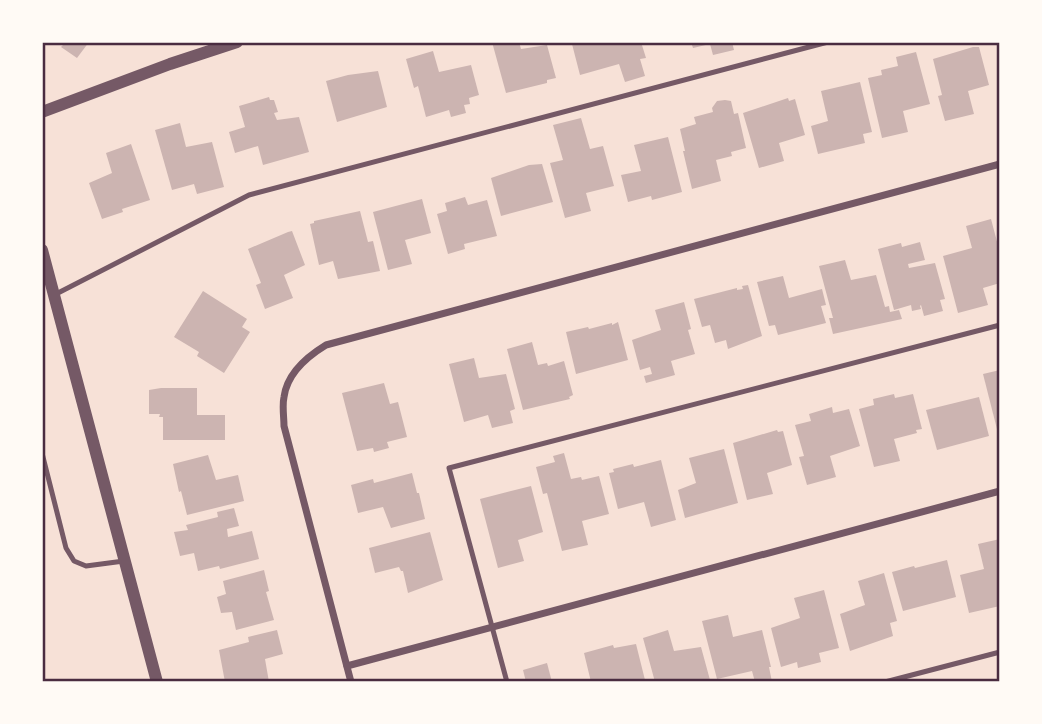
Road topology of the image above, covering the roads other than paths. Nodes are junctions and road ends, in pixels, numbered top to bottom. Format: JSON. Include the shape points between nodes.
{"nodes":[{"id":1,"x":237,"y":42,"type":"edge"},
{"id":2,"x":828,"y":42,"type":"edge"},
{"id":3,"x":42,"y":112,"type":"edge"},
{"id":4,"x":1000,"y":164,"type":"edge"},
{"id":5,"x":42,"y":250,"type":"edge"},
{"id":6,"x":54,"y":295,"type":"junction"},
{"id":7,"x":1000,"y":325,"type":"edge"},
{"id":8,"x":42,"y":453,"type":"edge"},
{"id":9,"x":1000,"y":491,"type":"edge"},
{"id":10,"x":124,"y":561,"type":"junction"},
{"id":11,"x":492,"y":627,"type":"junction"},
{"id":12,"x":1000,"y":652,"type":"edge"},
{"id":13,"x":347,"y":666,"type":"junction"},
{"id":14,"x":156,"y":682,"type":"edge"},
{"id":15,"x":351,"y":682,"type":"edge"},
{"id":16,"x":507,"y":682,"type":"edge"},
{"id":17,"x":885,"y":682,"type":"edge"}],
"edges":[{"from":1,"to":3,"type":"street"},
{"from":2,"to":6,"type":"lane","via":[[249,195]]},
{"from":4,"to":13,"type":"street","via":[[327,345],[308,356],[284,396],[284,426]]},
{"from":5,"to":6,"type":"street"},
{"from":6,"to":10,"type":"street"},
{"from":7,"to":11,"type":"lane","via":[[449,468]]},
{"from":8,"to":10,"type":"lane","via":[[66,548],[74,561],[86,566]]},
{"from":9,"to":11,"type":"street"},
{"from":10,"to":14,"type":"street"},
{"from":11,"to":13,"type":"street"},
{"from":11,"to":16,"type":"lane"},
{"from":12,"to":17,"type":"lane"},
{"from":13,"to":15,"type":"street"}]}
